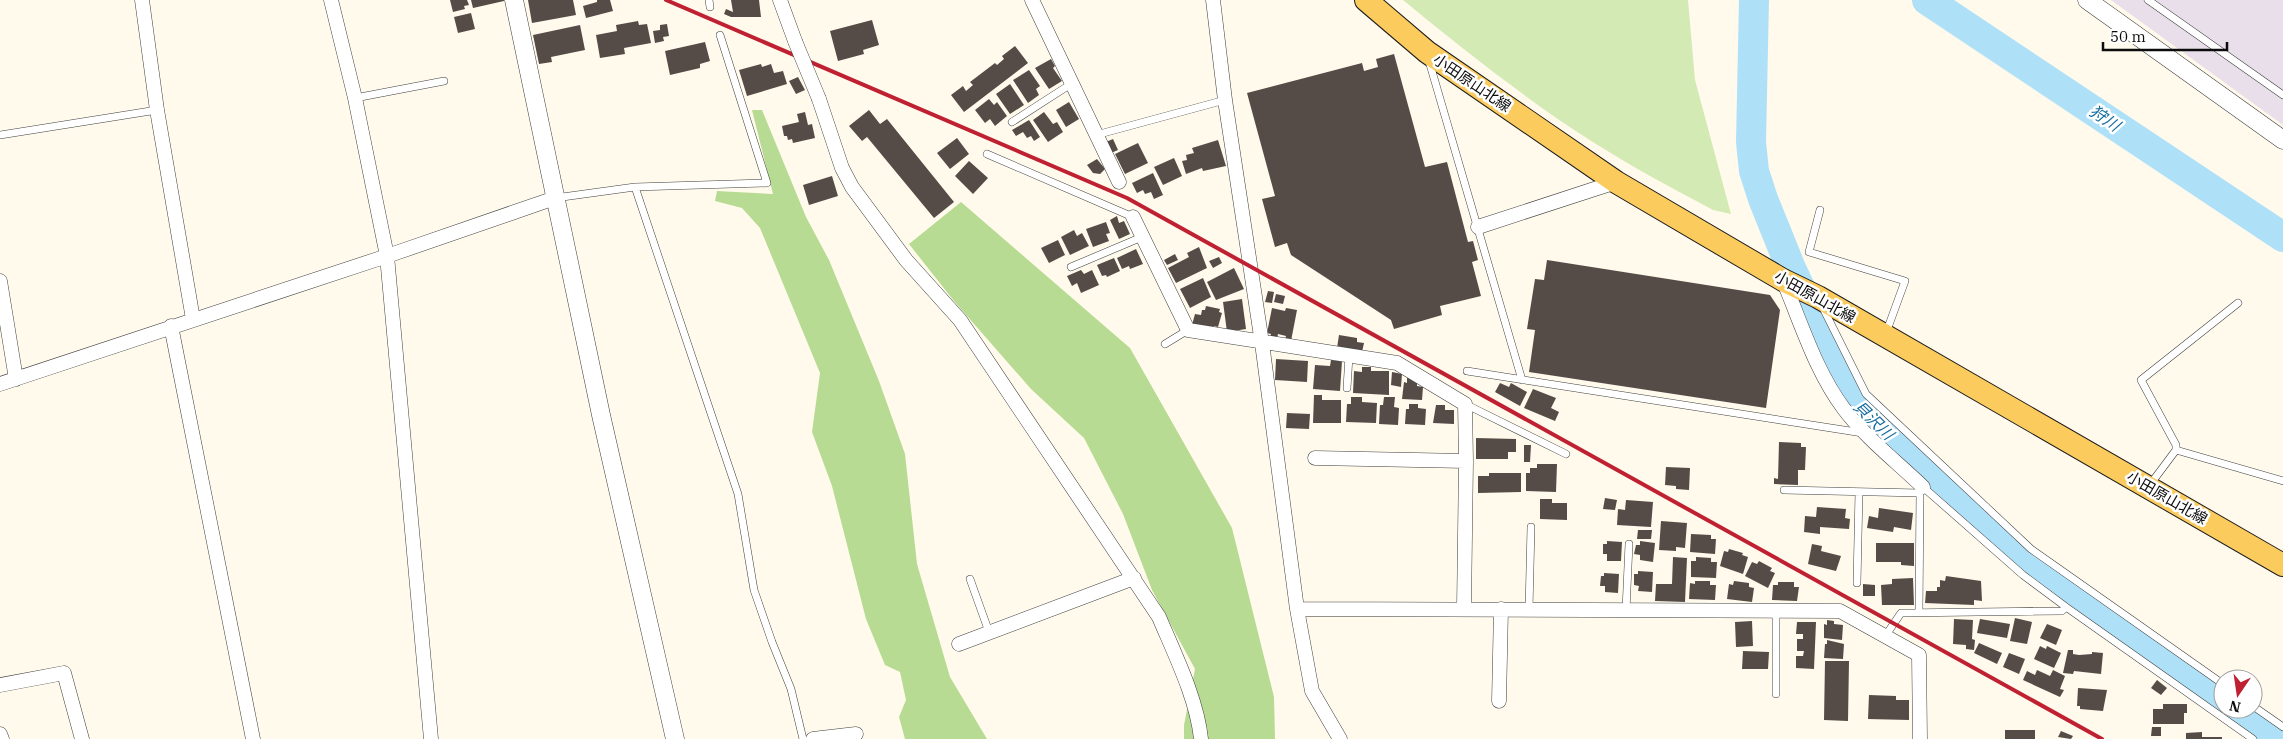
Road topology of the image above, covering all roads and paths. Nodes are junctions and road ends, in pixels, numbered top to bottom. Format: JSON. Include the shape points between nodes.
{"nodes":[{"id":1,"x":142,"y":0,"type":"edge"},
{"id":2,"x":331,"y":0,"type":"edge"},
{"id":3,"x":514,"y":0,"type":"edge"},
{"id":4,"x":780,"y":0,"type":"edge"},
{"id":5,"x":1032,"y":0,"type":"edge"},
{"id":6,"x":1213,"y":0,"type":"edge"},
{"id":7,"x":1366,"y":0,"type":"edge"},
{"id":8,"x":2087,"y":0,"type":"edge"},
{"id":9,"x":2148,"y":0,"type":"edge"},
{"id":10,"x":720,"y":35,"type":"dead end"},
{"id":11,"x":1427,"y":52,"type":"junction"},
{"id":12,"x":444,"y":80,"type":"dead end"},
{"id":13,"x":1071,"y":84,"type":"junction"},
{"id":14,"x":2283,"y":95,"type":"edge"},
{"id":15,"x":355,"y":98,"type":"junction"},
{"id":16,"x":1225,"y":100,"type":"junction"},
{"id":17,"x":157,"y":110,"type":"junction"},
{"id":18,"x":1012,"y":122,"type":"dead end"},
{"id":19,"x":0,"y":135,"type":"edge"},
{"id":20,"x":1096,"y":135,"type":"junction"},
{"id":21,"x":2283,"y":140,"type":"edge"},
{"id":22,"x":987,"y":154,"type":"dead end"},
{"id":23,"x":1119,"y":182,"type":"dead end"},
{"id":24,"x":1616,"y":182,"type":"junction"},
{"id":25,"x":635,"y":187,"type":"junction"},
{"id":26,"x":555,"y":198,"type":"junction"},
{"id":27,"x":1820,"y":210,"type":"dead end"},
{"id":28,"x":1132,"y":217,"type":"joint"},
{"id":29,"x":1478,"y":226,"type":"junction"},
{"id":30,"x":1142,"y":237,"type":"junction"},
{"id":31,"x":387,"y":256,"type":"junction"},
{"id":32,"x":1071,"y":267,"type":"dead end"},
{"id":33,"x":0,"y":280,"type":"edge"},
{"id":34,"x":1783,"y":280,"type":"junction"},
{"id":35,"x":1818,"y":297,"type":"junction"},
{"id":36,"x":2238,"y":303,"type":"dead end"},
{"id":37,"x":193,"y":319,"type":"junction"},
{"id":38,"x":172,"y":326,"type":"junction"},
{"id":39,"x":1188,"y":330,"type":"junction"},
{"id":40,"x":1885,"y":336,"type":"junction"},
{"id":41,"x":1262,"y":343,"type":"junction"},
{"id":42,"x":1165,"y":344,"type":"dead end"},
{"id":43,"x":1349,"y":356,"type":"junction"},
{"id":44,"x":1467,"y":371,"type":"dead end"},
{"id":45,"x":16,"y":378,"type":"junction"},
{"id":46,"x":1522,"y":380,"type":"junction"},
{"id":47,"x":0,"y":384,"type":"edge"},
{"id":48,"x":1347,"y":388,"type":"dead end"},
{"id":49,"x":1465,"y":404,"type":"junction"},
{"id":50,"x":1866,"y":433,"type":"junction"},
{"id":51,"x":2176,"y":450,"type":"junction"},
{"id":52,"x":1566,"y":454,"type":"dead end"},
{"id":53,"x":1314,"y":458,"type":"dead end"},
{"id":54,"x":1466,"y":461,"type":"junction"},
{"id":55,"x":2283,"y":481,"type":"edge"},
{"id":56,"x":2148,"y":487,"type":"junction"},
{"id":57,"x":1784,"y":490,"type":"dead end"},
{"id":58,"x":1922,"y":490,"type":"junction"},
{"id":59,"x":1858,"y":492,"type":"junction"},
{"id":60,"x":1531,"y":527,"type":"dead end"},
{"id":61,"x":1629,"y":544,"type":"dead end"},
{"id":62,"x":2283,"y":565,"type":"edge"},
{"id":63,"x":1134,"y":578,"type":"junction"},
{"id":64,"x":970,"y":579,"type":"dead end"},
{"id":65,"x":1856,"y":583,"type":"dead end"},
{"id":66,"x":2066,"y":608,"type":"junction"},
{"id":67,"x":1297,"y":609,"type":"junction"},
{"id":68,"x":1464,"y":609,"type":"junction"},
{"id":69,"x":1501,"y":609,"type":"junction"},
{"id":70,"x":1528,"y":609,"type":"junction"},
{"id":71,"x":1626,"y":610,"type":"junction"},
{"id":72,"x":1776,"y":611,"type":"junction"},
{"id":73,"x":1919,"y":612,"type":"junction"},
{"id":74,"x":989,"y":632,"type":"junction"},
{"id":75,"x":1886,"y":635,"type":"junction"},
{"id":76,"x":959,"y":644,"type":"dead end"},
{"id":77,"x":2213,"y":677,"type":"edge"},
{"id":78,"x":0,"y":685,"type":"edge"},
{"id":79,"x":1776,"y":694,"type":"dead end"},
{"id":80,"x":1499,"y":701,"type":"dead end"},
{"id":81,"x":2263,"y":713,"type":"edge"},
{"id":82,"x":2283,"y":727,"type":"edge"},
{"id":83,"x":0,"y":734,"type":"edge"},
{"id":84,"x":856,"y":734,"type":"dead end"},
{"id":85,"x":2,"y":739,"type":"edge"},
{"id":86,"x":82,"y":739,"type":"edge"},
{"id":87,"x":253,"y":739,"type":"edge"},
{"id":88,"x":431,"y":739,"type":"edge"},
{"id":89,"x":675,"y":739,"type":"edge"},
{"id":90,"x":803,"y":739,"type":"edge"},
{"id":91,"x":813,"y":739,"type":"edge"},
{"id":92,"x":1201,"y":739,"type":"edge"},
{"id":93,"x":1340,"y":739,"type":"edge"},
{"id":94,"x":1920,"y":739,"type":"edge"},
{"id":95,"x":2253,"y":739,"type":"edge"}],
"edges":[{"from":1,"to":17,"type":"street"},
{"from":2,"to":15,"type":"street"},
{"from":3,"to":26,"type":"street"},
{"from":4,"to":63,"type":"street","bridge":true,"via":[[852,188],[906,260],[960,320]]},
{"from":5,"to":13,"type":"street"},
{"from":6,"to":16,"type":"street"},
{"from":7,"to":11,"type":"main road","name":"小田原山北線"},
{"from":8,"to":21,"type":"street"},
{"from":9,"to":14,"type":"lane"},
{"from":10,"to":25,"type":"lane","via":[[767,183]]},
{"from":11,"to":24,"type":"main road","name":"小田原山北線"},
{"from":11,"to":29,"type":"lane"},
{"from":12,"to":15,"type":"lane"},
{"from":13,"to":18,"type":"lane"},
{"from":13,"to":20,"type":"street"},
{"from":15,"to":31,"type":"street"},
{"from":16,"to":20,"type":"lane"},
{"from":16,"to":41,"type":"street"},
{"from":17,"to":19,"type":"lane"},
{"from":17,"to":37,"type":"street"},
{"from":20,"to":23,"type":"street"},
{"from":22,"to":28,"type":"lane"},
{"from":24,"to":29,"type":"street"},
{"from":24,"to":34,"type":"main road","name":"小田原山北線"},
{"from":25,"to":26,"type":"lane"},
{"from":25,"to":90,"type":"lane","via":[[738,494],[754,590],[791,688]]},
{"from":26,"to":31,"type":"street"},
{"from":26,"to":89,"type":"street"},
{"from":27,"to":40,"type":"lane","via":[[1809,252],[1905,281]]},
{"from":28,"to":30,"type":"street"},
{"from":29,"to":46,"type":"lane"},
{"from":30,"to":32,"type":"lane"},
{"from":30,"to":39,"type":"street"},
{"from":31,"to":37,"type":"street"},
{"from":31,"to":88,"type":"street"},
{"from":33,"to":45,"type":"street"},
{"from":34,"to":35,"type":"main road","name":"小田原山北線"},
{"from":34,"to":50,"type":"street","via":[[1827,382],[1844,409]]},
{"from":35,"to":40,"type":"main road","name":"小田原山北線"},
{"from":35,"to":77,"type":"lane","via":[[1866,394],[2031,549]]},
{"from":36,"to":51,"type":"lane","via":[[2141,380]]},
{"from":37,"to":38,"type":"street"},
{"from":38,"to":45,"type":"street"},
{"from":38,"to":87,"type":"street"},
{"from":39,"to":41,"type":"street"},
{"from":39,"to":42,"type":"lane"},
{"from":40,"to":56,"type":"main road","name":"小田原山北線"},
{"from":41,"to":43,"type":"street"},
{"from":41,"to":67,"type":"street"},
{"from":43,"to":48,"type":"lane"},
{"from":43,"to":49,"type":"street","via":[[1397,363]]},
{"from":44,"to":46,"type":"lane"},
{"from":45,"to":47,"type":"street"},
{"from":46,"to":50,"type":"lane"},
{"from":49,"to":52,"type":"lane"},
{"from":49,"to":54,"type":"street"},
{"from":50,"to":58,"type":"street"},
{"from":51,"to":55,"type":"lane"},
{"from":51,"to":56,"type":"lane"},
{"from":53,"to":54,"type":"street"},
{"from":54,"to":68,"type":"street"},
{"from":56,"to":62,"type":"main road","name":"小田原山北線"},
{"from":57,"to":59,"type":"lane"},
{"from":58,"to":59,"type":"lane"},
{"from":58,"to":66,"type":"lane"},
{"from":58,"to":73,"type":"lane"},
{"from":59,"to":65,"type":"lane"},
{"from":60,"to":70,"type":"lane"},
{"from":61,"to":71,"type":"lane"},
{"from":63,"to":74,"type":"street"},
{"from":63,"to":92,"type":"street","via":[[1163,626],[1200,726]]},
{"from":64,"to":74,"type":"lane"},
{"from":66,"to":73,"type":"lane","via":[[2062,611]]},
{"from":66,"to":95,"type":"lane"},
{"from":67,"to":68,"type":"street"},
{"from":67,"to":93,"type":"street","via":[[1312,691]]},
{"from":68,"to":69,"type":"street"},
{"from":69,"to":70,"type":"street"},
{"from":69,"to":80,"type":"street"},
{"from":70,"to":71,"type":"street"},
{"from":71,"to":72,"type":"street"},
{"from":72,"to":75,"type":"street","via":[[1840,611]]},
{"from":72,"to":79,"type":"lane"},
{"from":73,"to":75,"type":"lane","via":[[1901,612]]},
{"from":74,"to":76,"type":"street"},
{"from":75,"to":94,"type":"street","via":[[1919,655]]},
{"from":78,"to":86,"type":"street","via":[[64,673]]},
{"from":81,"to":82,"type":"lane"},
{"from":83,"to":85,"type":"street"},
{"from":84,"to":91,"type":"street"}]}
